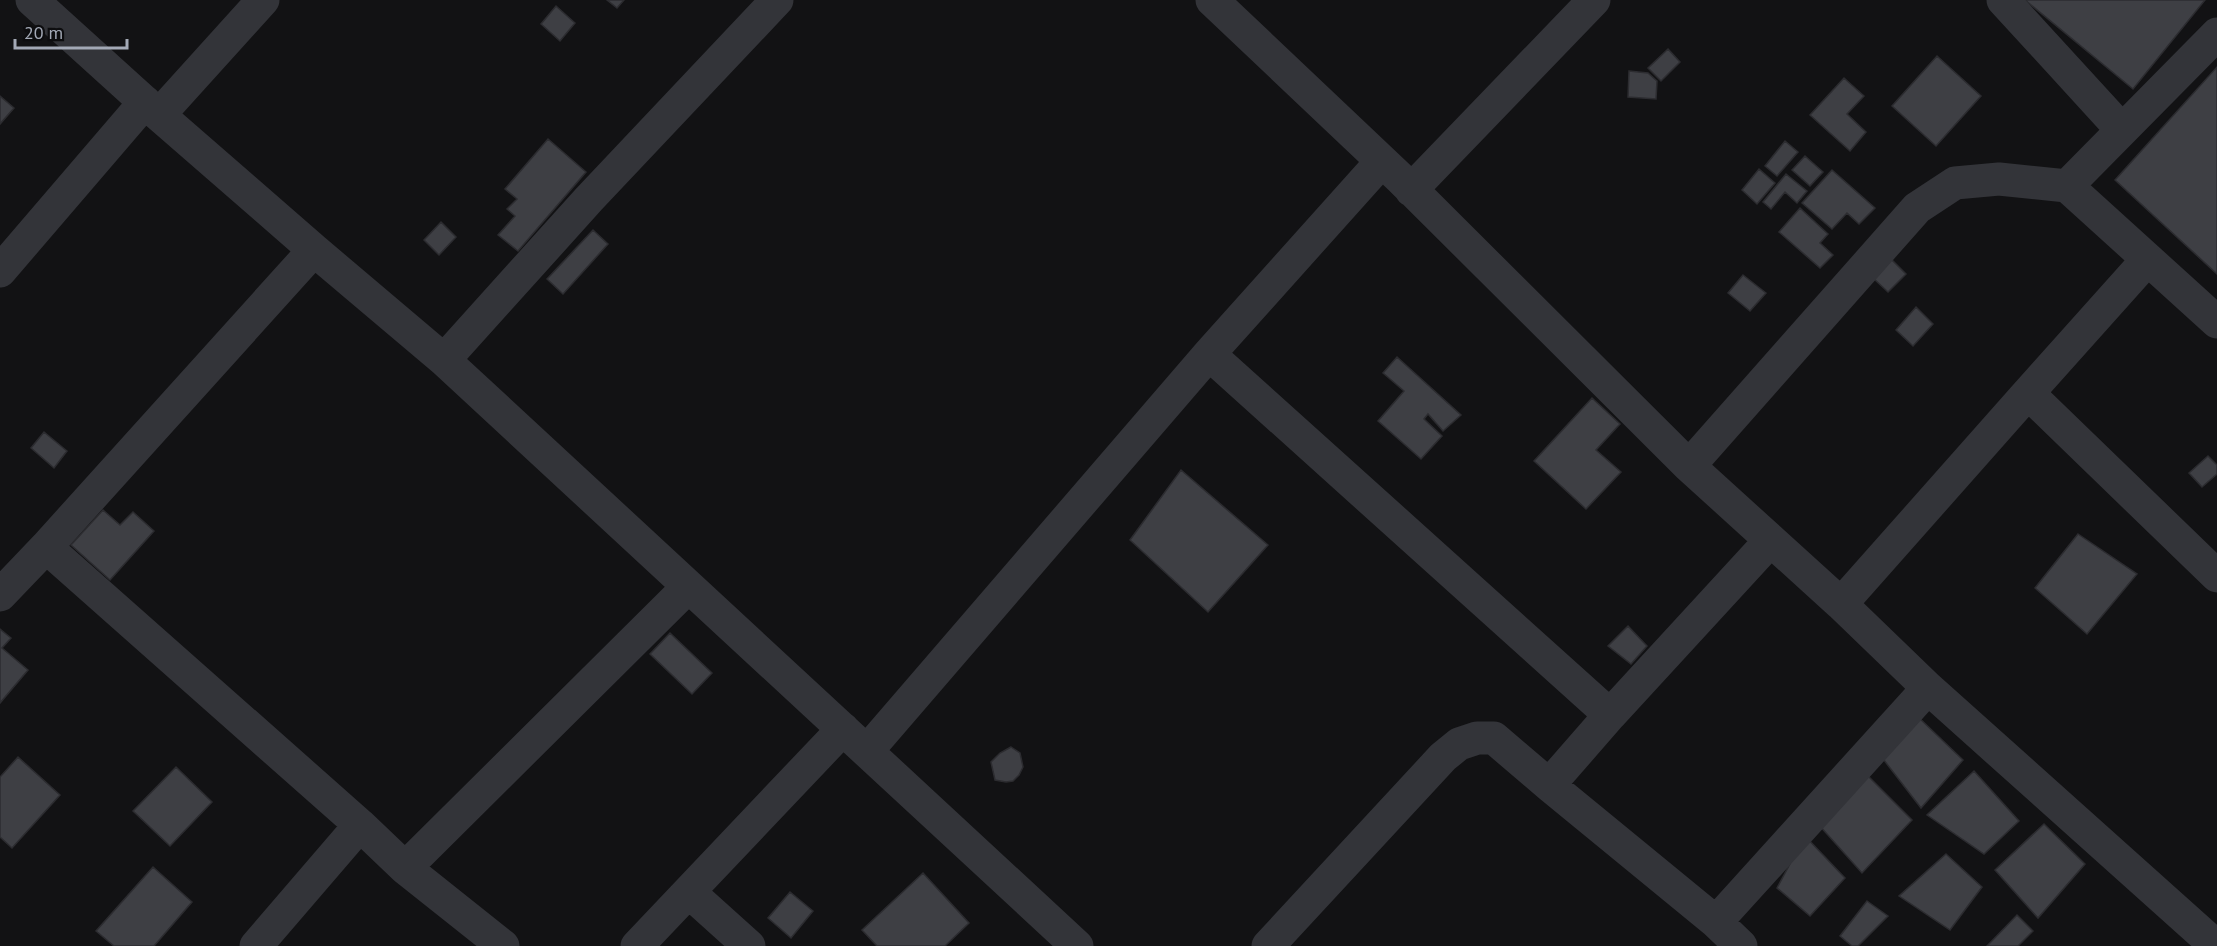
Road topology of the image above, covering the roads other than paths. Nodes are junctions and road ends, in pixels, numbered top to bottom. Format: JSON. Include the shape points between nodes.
{"nodes":[{"id":1,"x":32,"y":0,"type":"edge"},
{"id":2,"x":263,"y":0,"type":"edge"},
{"id":3,"x":777,"y":0,"type":"edge"},
{"id":4,"x":1212,"y":0,"type":"edge"},
{"id":5,"x":1594,"y":0,"type":"edge"},
{"id":6,"x":2003,"y":0,"type":"edge"},
{"id":7,"x":2217,"y":34,"type":"edge"},
{"id":8,"x":152,"y":108,"type":"junction"},
{"id":9,"x":2122,"y":130,"type":"junction"},
{"id":10,"x":1382,"y":161,"type":"junction"},
{"id":11,"x":2067,"y":186,"type":"junction"},
{"id":12,"x":1411,"y":190,"type":"junction"},
{"id":13,"x":314,"y":250,"type":"junction"},
{"id":14,"x":2147,"y":260,"type":"junction"},
{"id":15,"x":0,"y":272,"type":"edge"},
{"id":16,"x":2217,"y":322,"type":"edge"},
{"id":17,"x":1209,"y":354,"type":"junction"},
{"id":18,"x":444,"y":360,"type":"junction"},
{"id":19,"x":2028,"y":393,"type":"junction"},
{"id":20,"x":1689,"y":466,"type":"junction"},
{"id":21,"x":1770,"y":541,"type":"junction"},
{"id":22,"x":46,"y":547,"type":"junction"},
{"id":23,"x":2217,"y":576,"type":"edge"},
{"id":24,"x":688,"y":586,"type":"junction"},
{"id":25,"x":0,"y":595,"type":"edge"},
{"id":26,"x":1841,"y":604,"type":"junction"},
{"id":27,"x":1928,"y":688,"type":"junction"},
{"id":28,"x":1610,"y":715,"type":"junction"},
{"id":29,"x":843,"y":729,"type":"junction"},
{"id":30,"x":867,"y":751,"type":"junction"},
{"id":31,"x":1549,"y":784,"type":"junction"},
{"id":32,"x":360,"y":825,"type":"junction"},
{"id":33,"x":405,"y":868,"type":"junction"},
{"id":34,"x":689,"y":892,"type":"junction"},
{"id":35,"x":1716,"y":922,"type":"junction"},
{"id":36,"x":2211,"y":940,"type":"edge"},
{"id":37,"x":488,"y":941,"type":"edge"},
{"id":38,"x":256,"y":946,"type":"edge"},
{"id":39,"x":637,"y":946,"type":"edge"},
{"id":40,"x":749,"y":946,"type":"edge"},
{"id":41,"x":1077,"y":946,"type":"edge"},
{"id":42,"x":1268,"y":946,"type":"edge"},
{"id":43,"x":1741,"y":946,"type":"edge"}],
"edges":[{"from":1,"to":8,"type":"street"},
{"from":2,"to":8,"type":"street"},
{"from":3,"to":18,"type":"street"},
{"from":4,"to":10,"type":"street"},
{"from":5,"to":12,"type":"street"},
{"from":6,"to":9,"type":"street"},
{"from":7,"to":9,"type":"street"},
{"from":8,"to":13,"type":"street"},
{"from":8,"to":15,"type":"street"},
{"from":9,"to":11,"type":"street"},
{"from":10,"to":12,"type":"street"},
{"from":10,"to":17,"type":"street"},
{"from":11,"to":14,"type":"street"},
{"from":11,"to":20,"type":"street","via":[[1999,179],[1955,183],[1917,208]]},
{"from":12,"to":20,"type":"street"},
{"from":13,"to":18,"type":"street"},
{"from":13,"to":22,"type":"street"},
{"from":14,"to":16,"type":"street"},
{"from":14,"to":19,"type":"street"},
{"from":17,"to":28,"type":"street"},
{"from":17,"to":30,"type":"street"},
{"from":18,"to":24,"type":"street"},
{"from":19,"to":23,"type":"street"},
{"from":19,"to":26,"type":"street"},
{"from":20,"to":21,"type":"street"},
{"from":21,"to":26,"type":"street"},
{"from":21,"to":28,"type":"street"},
{"from":22,"to":25,"type":"street"},
{"from":22,"to":32,"type":"street"},
{"from":24,"to":29,"type":"street"},
{"from":24,"to":33,"type":"street"},
{"from":26,"to":27,"type":"street"},
{"from":27,"to":35,"type":"street"},
{"from":27,"to":36,"type":"street"},
{"from":28,"to":31,"type":"street"},
{"from":29,"to":30,"type":"street"},
{"from":29,"to":34,"type":"street"},
{"from":30,"to":41,"type":"street"},
{"from":31,"to":35,"type":"street"},
{"from":31,"to":42,"type":"street","via":[[1494,738],[1459,744]]},
{"from":32,"to":33,"type":"street"},
{"from":32,"to":38,"type":"street"},
{"from":33,"to":37,"type":"street"},
{"from":34,"to":39,"type":"street"},
{"from":34,"to":40,"type":"street"},
{"from":35,"to":43,"type":"street"}]}
